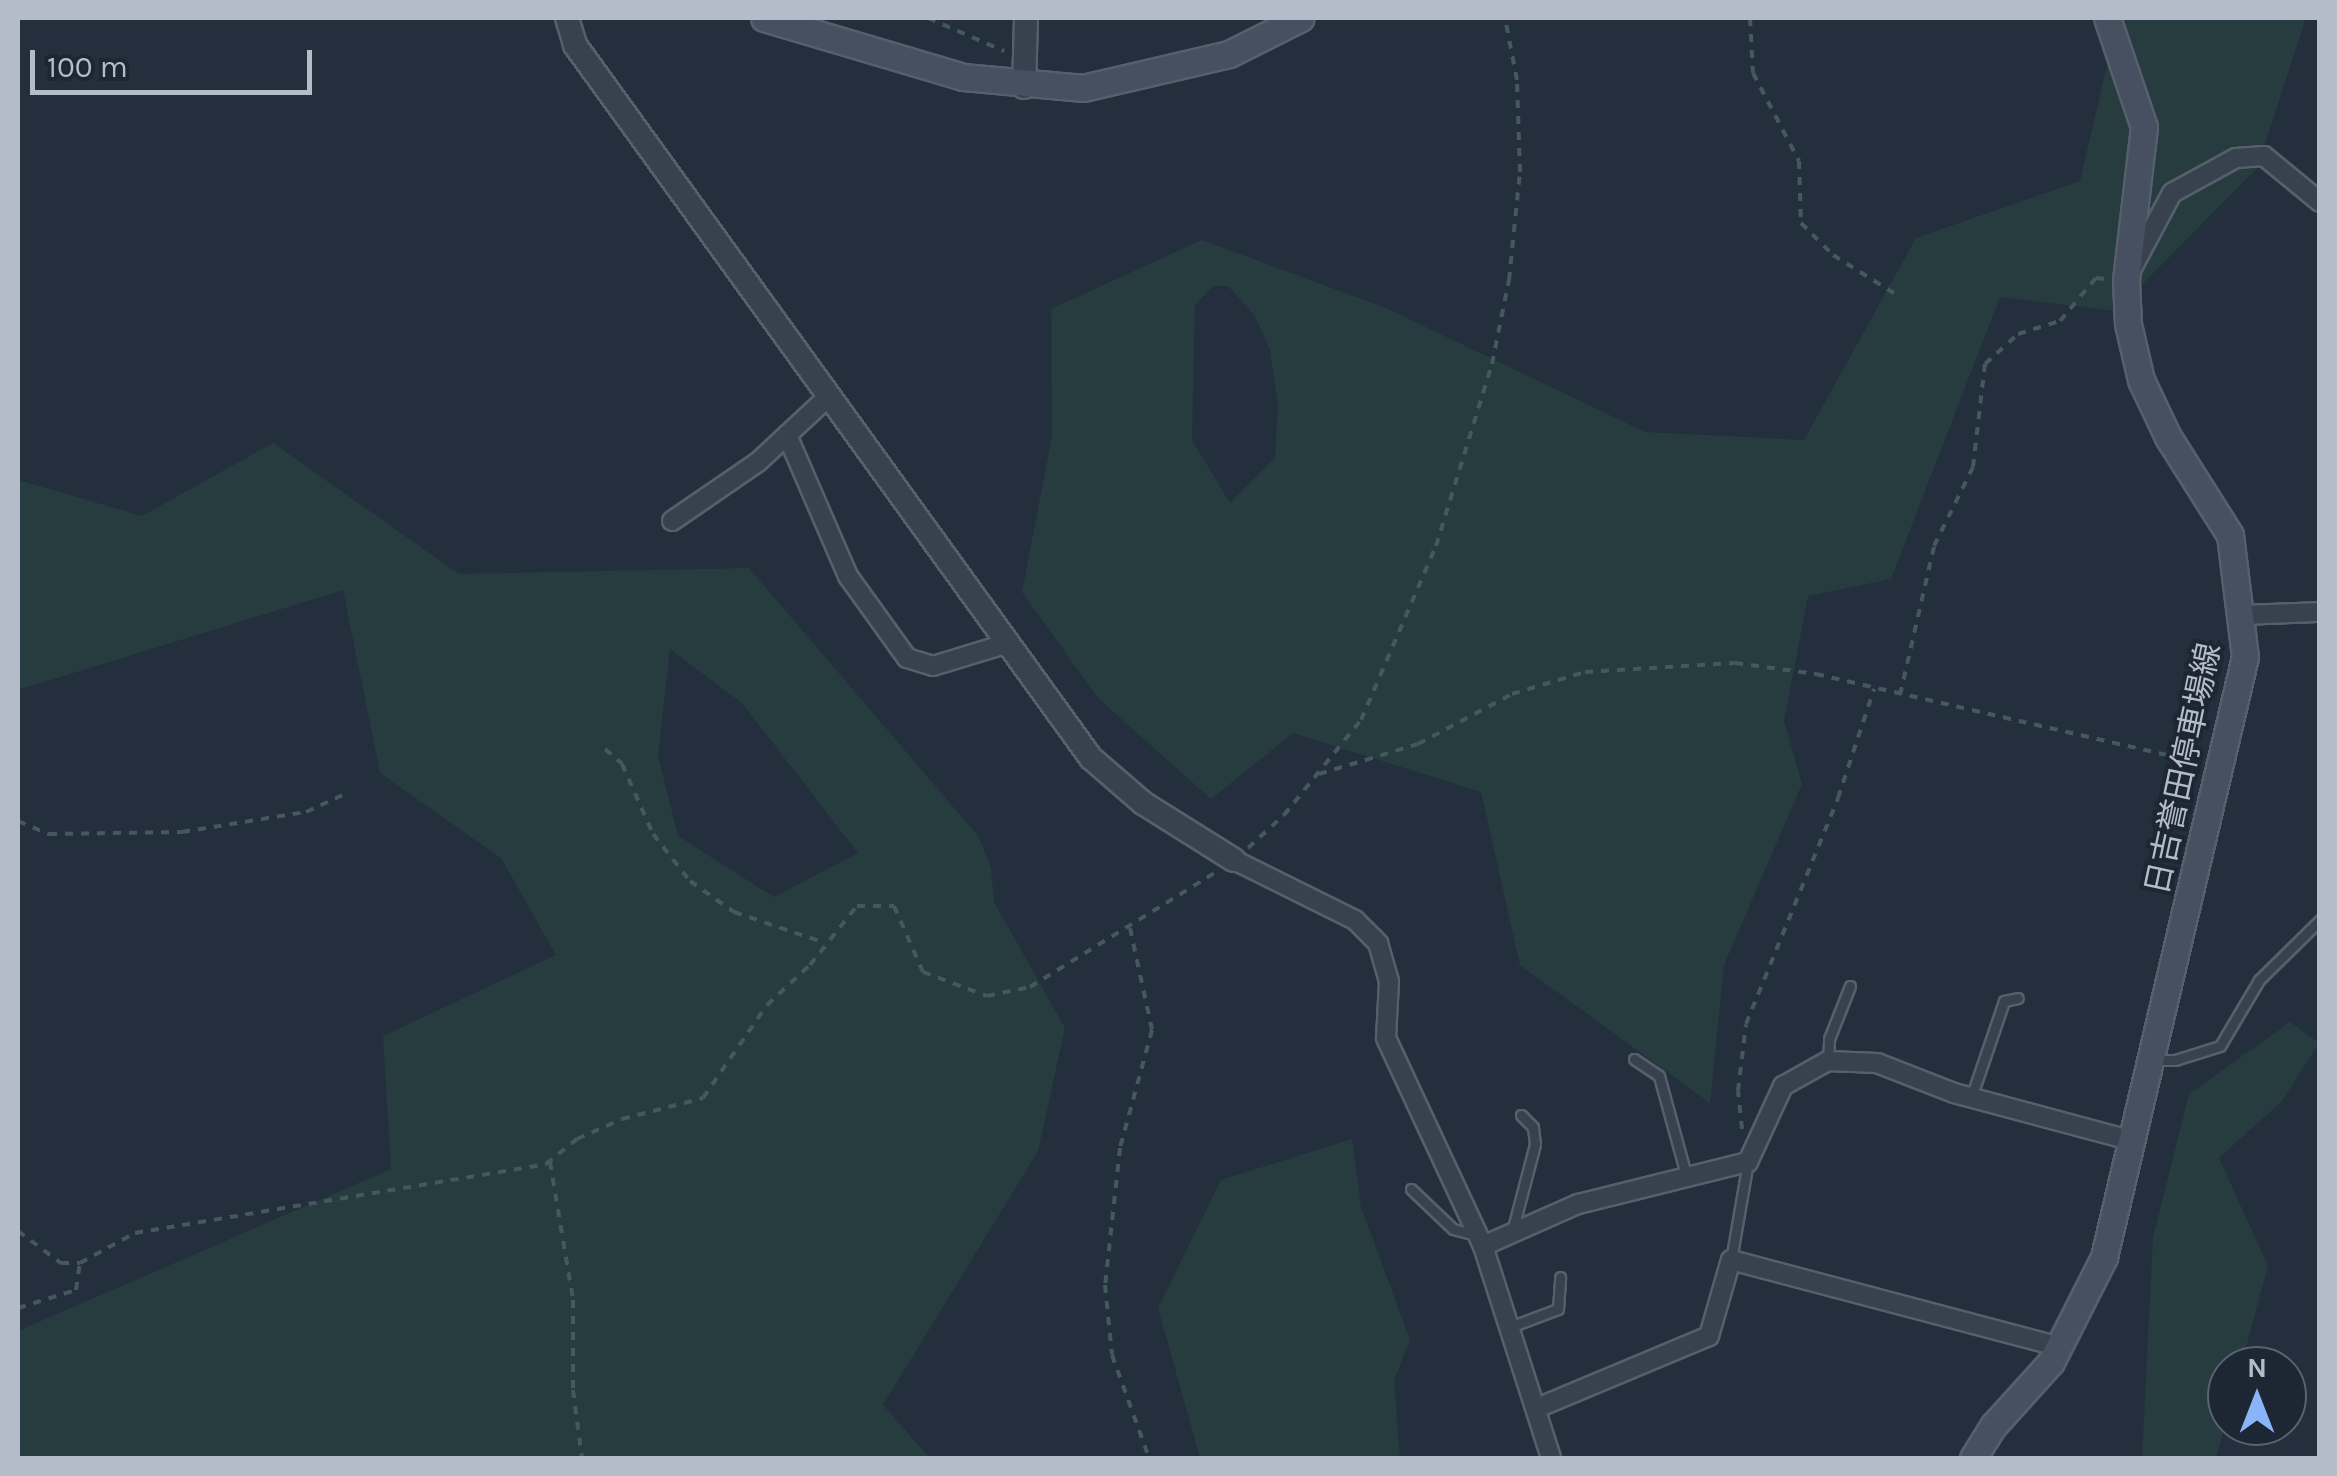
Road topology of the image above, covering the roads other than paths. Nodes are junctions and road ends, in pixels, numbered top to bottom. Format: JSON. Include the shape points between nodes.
{"nodes":[{"id":1,"x":567,"y":18,"type":"edge"},
{"id":2,"x":764,"y":18,"type":"edge"},
{"id":3,"x":1026,"y":18,"type":"edge"},
{"id":4,"x":1301,"y":18,"type":"edge"},
{"id":5,"x":2106,"y":18,"type":"edge"},
{"id":6,"x":1024,"y":86,"type":"junction"},
{"id":7,"x":2320,"y":202,"type":"edge"},
{"id":8,"x":2126,"y":280,"type":"junction"},
{"id":9,"x":828,"y":397,"type":"junction"},
{"id":10,"x":787,"y":435,"type":"junction"},
{"id":11,"x":672,"y":521,"type":"dead end"},
{"id":12,"x":2320,"y":612,"type":"edge"},
{"id":13,"x":2245,"y":614,"type":"junction"},
{"id":14,"x":1006,"y":644,"type":"junction"},
{"id":15,"x":1234,"y":860,"type":"joint"},
{"id":16,"x":2320,"y":920,"type":"edge"},
{"id":17,"x":1850,"y":986,"type":"dead end"},
{"id":18,"x":2018,"y":998,"type":"dead end"},
{"id":19,"x":1634,"y":1059,"type":"dead end"},
{"id":20,"x":2152,"y":1060,"type":"junction"},
{"id":21,"x":1828,"y":1061,"type":"junction"},
{"id":22,"x":1972,"y":1098,"type":"junction"},
{"id":23,"x":1522,"y":1114,"type":"dead end"},
{"id":24,"x":2132,"y":1140,"type":"junction"},
{"id":25,"x":1748,"y":1162,"type":"junction"},
{"id":26,"x":1686,"y":1175,"type":"junction"},
{"id":27,"x":1410,"y":1190,"type":"dead end"},
{"id":28,"x":1513,"y":1228,"type":"junction"},
{"id":29,"x":1480,"y":1240,"type":"junction"},
{"id":30,"x":1732,"y":1260,"type":"junction"},
{"id":31,"x":1560,"y":1277,"type":"dead end"},
{"id":32,"x":1510,"y":1328,"type":"junction"},
{"id":33,"x":2060,"y":1348,"type":"junction"},
{"id":34,"x":1537,"y":1408,"type":"junction"},
{"id":35,"x":1551,"y":1458,"type":"edge"},
{"id":36,"x":1973,"y":1458,"type":"edge"}],
"edges":[{"from":1,"to":9,"type":"street","via":[[575,45]]},
{"from":2,"to":6,"type":"main road","via":[[950,74]]},
{"from":3,"to":6,"type":"street","via":[[1019,49]]},
{"from":4,"to":6,"type":"main road","via":[[1229,54],[1153,76],[1083,88]]},
{"from":5,"to":8,"type":"main road","name":"日吉誉田停車場線","via":[[2144,127]]},
{"from":7,"to":8,"type":"street","via":[[2264,156],[2236,158],[2172,193]]},
{"from":8,"to":13,"type":"main road","name":"日吉誉田停車場線","via":[[2141,380],[2230,535]]},
{"from":9,"to":10,"type":"street"},
{"from":9,"to":14,"type":"street"},
{"from":10,"to":11,"type":"street","via":[[710,500]]},
{"from":10,"to":14,"type":"street","via":[[848,576],[908,658],[933,666]]},
{"from":12,"to":13,"type":"street"},
{"from":13,"to":20,"type":"main road","name":"日吉誉田停車場線","via":[[2245,657]]},
{"from":14,"to":15,"type":"street","via":[[1091,758],[1142,803]]},
{"from":15,"to":29,"type":"street","via":[[1355,920],[1378,943],[1388,981],[1386,1038]]},
{"from":16,"to":20,"type":"lane","via":[[2259,980],[2220,1046]]},
{"from":17,"to":21,"type":"lane"},
{"from":18,"to":22,"type":"lane","via":[[2004,1001]]},
{"from":19,"to":26,"type":"lane","via":[[1656,1072]]},
{"from":20,"to":24,"type":"main road","name":"日吉誉田停車場線"},
{"from":21,"to":22,"type":"street","via":[[1877,1063]]},
{"from":21,"to":25,"type":"street","via":[[1783,1086]]},
{"from":22,"to":24,"type":"street"},
{"from":23,"to":28,"type":"lane","via":[[1535,1144]]},
{"from":24,"to":33,"type":"main road","name":"日吉誉田停車場線","via":[[2104,1257]]},
{"from":25,"to":26,"type":"street"},
{"from":25,"to":30,"type":"lane"},
{"from":26,"to":28,"type":"street"},
{"from":27,"to":29,"type":"lane","via":[[1453,1230]]},
{"from":28,"to":29,"type":"street"},
{"from":29,"to":32,"type":"street"},
{"from":30,"to":33,"type":"street"},
{"from":30,"to":34,"type":"street","via":[[1709,1336]]},
{"from":31,"to":32,"type":"lane","via":[[1558,1309]]},
{"from":32,"to":34,"type":"street"},
{"from":33,"to":36,"type":"main road","name":"日吉誉田停車場線"},
{"from":34,"to":35,"type":"street"}]}
